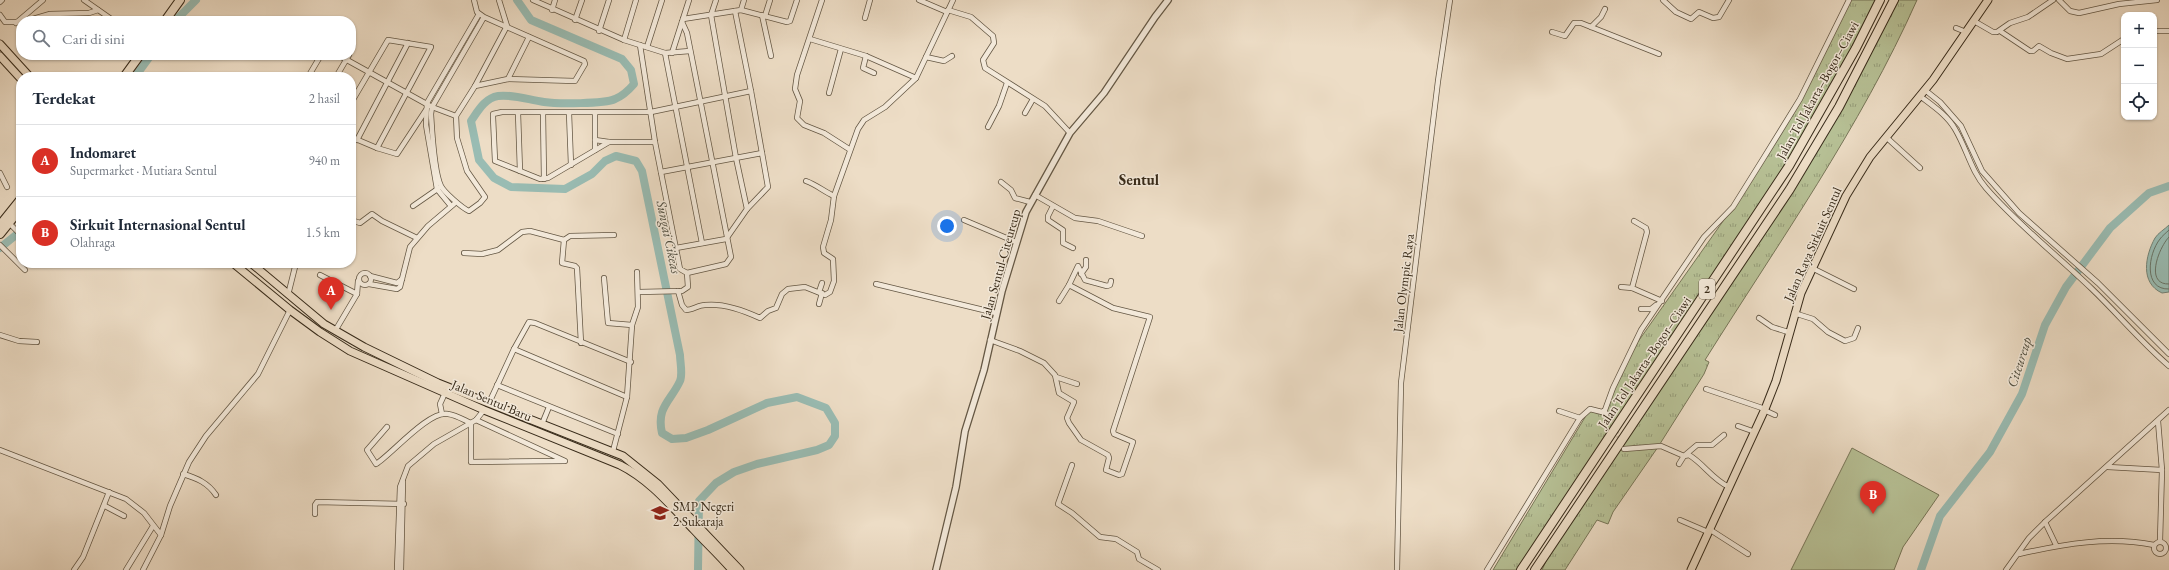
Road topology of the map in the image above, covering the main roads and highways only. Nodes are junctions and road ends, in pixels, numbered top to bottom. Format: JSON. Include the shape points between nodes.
{"nodes":[{"id":1,"x":174,"y":0,"type":"edge"},
{"id":2,"x":180,"y":0,"type":"edge"},
{"id":3,"x":1880,"y":0,"type":"edge"},
{"id":4,"x":1894,"y":0,"type":"edge"},
{"id":5,"x":1988,"y":0,"type":"edge"},
{"id":6,"x":162,"y":16,"type":"edge"},
{"id":7,"x":169,"y":16,"type":"edge"},
{"id":8,"x":0,"y":44,"type":"edge"},
{"id":9,"x":0,"y":56,"type":"edge"},
{"id":10,"x":130,"y":60,"type":"edge"},
{"id":11,"x":136,"y":60,"type":"edge"},
{"id":12,"x":25,"y":72,"type":"edge"},
{"id":13,"x":121,"y":72,"type":"edge"},
{"id":14,"x":128,"y":72,"type":"edge"},
{"id":15,"x":16,"y":74,"type":"edge"},
{"id":16,"x":16,"y":205,"type":"edge"},
{"id":17,"x":16,"y":216,"type":"edge"},
{"id":18,"x":0,"y":226,"type":"edge"},
{"id":19,"x":0,"y":234,"type":"edge"},
{"id":20,"x":239,"y":268,"type":"edge"},
{"id":21,"x":257,"y":268,"type":"edge"},
{"id":22,"x":394,"y":366,"type":"junction"},
{"id":23,"x":437,"y":386,"type":"junction"},
{"id":24,"x":541,"y":423,"type":"junction"},
{"id":25,"x":532,"y":430,"type":"junction"},
{"id":26,"x":542,"y":434,"type":"junction"},
{"id":27,"x":676,"y":506,"type":"junction"},
{"id":28,"x":1557,"y":537,"type":"junction"},
{"id":29,"x":728,"y":562,"type":"junction"},
{"id":30,"x":732,"y":570,"type":"edge"},
{"id":31,"x":740,"y":570,"type":"edge"},
{"id":32,"x":1520,"y":570,"type":"edge"},
{"id":33,"x":1535,"y":570,"type":"edge"},
{"id":34,"x":1542,"y":570,"type":"edge"},
{"id":35,"x":1691,"y":570,"type":"edge"}],
"edges":[{"from":1,"to":6,"type":"highway"},
{"from":2,"to":7,"type":"highway"},
{"from":3,"to":32,"type":"highway","name":"Jalan Tol Jakarta–Bogor–Ciawi","number":"2","via":[[1856,48],[1789,166]]},
{"from":4,"to":28,"type":"highway","name":"Jalan Tol Jakarta–Bogor–Ciawi","number":"2","via":[[1839,107],[1790,189]]},
{"from":5,"to":35,"type":"main road","name":"Jalan Raya Sirkuit Sentul","via":[[1926,90],[1858,175],[1812,268],[1794,313],[1776,381],[1765,410]]},
{"from":8,"to":12,"type":"main road"},
{"from":9,"to":15,"type":"main road"},
{"from":10,"to":13,"type":"highway"},
{"from":11,"to":14,"type":"highway"},
{"from":16,"to":18,"type":"highway"},
{"from":17,"to":19,"type":"highway"},
{"from":20,"to":22,"type":"main road","name":"Jalan Sentul Baru","via":[[290,310],[350,351]]},
{"from":21,"to":22,"type":"main road","name":"Jalan Sentul Baru","via":[[335,331]]},
{"from":22,"to":23,"type":"main road","name":"Jalan Sentul Baru"},
{"from":23,"to":24,"type":"main road","name":"Jalan Sentul Baru"},
{"from":23,"to":25,"type":"main road","name":"Jalan Sentul Baru","via":[[445,393]]},
{"from":24,"to":25,"type":"main road"},
{"from":24,"to":26,"type":"main road"},
{"from":24,"to":27,"type":"main road","name":"Jalan Sentul Baru","via":[[623,456],[648,474]]},
{"from":25,"to":26,"type":"main road","name":"Jalan Sentul Baru"},
{"from":26,"to":27,"type":"main road","name":"Jalan Sentul Baru","via":[[628,470]]},
{"from":27,"to":29,"type":"main road","name":"Jalan Sentul Baru"},
{"from":28,"to":33,"type":"highway","name":"Jalan Tol Jakarta–Bogor–Ciawi","number":"2"},
{"from":28,"to":34,"type":"highway"},
{"from":29,"to":30,"type":"main road","name":"Jalan Sentul Baru"},
{"from":29,"to":31,"type":"main road","name":"Jalan Sentul Baru"}]}
